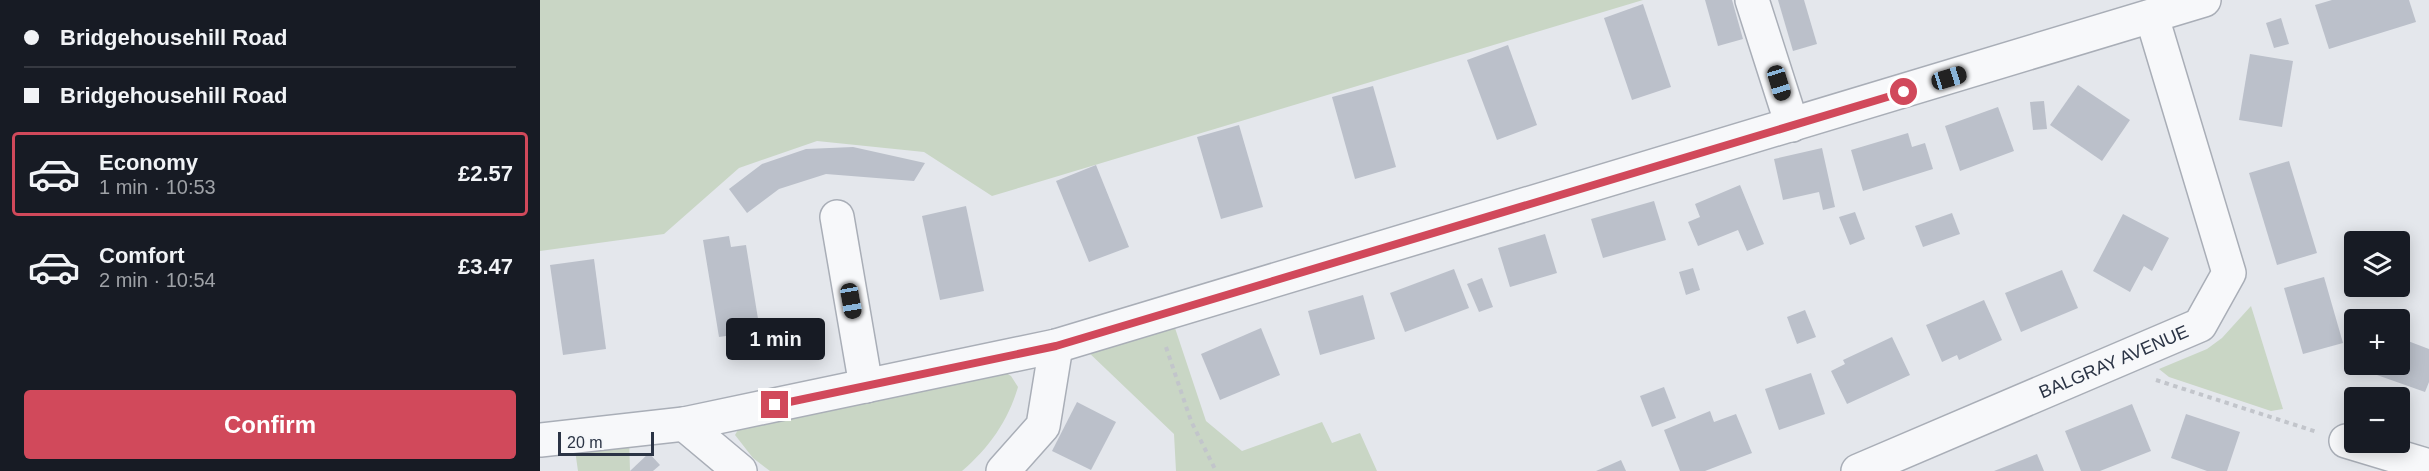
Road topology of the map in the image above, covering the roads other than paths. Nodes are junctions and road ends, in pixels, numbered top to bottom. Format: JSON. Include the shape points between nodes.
{"nodes":[{"id":1,"x":1752,"y":0,"type":"edge"},
{"id":2,"x":2204,"y":0,"type":"edge"},
{"id":3,"x":2152,"y":18,"type":"junction"},
{"id":4,"x":1792,"y":125,"type":"junction"},
{"id":5,"x":837,"y":217,"type":"dead end"},
{"id":6,"x":1056,"y":346,"type":"junction"},
{"id":7,"x":866,"y":386,"type":"junction"},
{"id":8,"x":684,"y":424,"type":"junction"},
{"id":9,"x":540,"y":440,"type":"edge"},
{"id":10,"x":2386,"y":453,"type":"edge"},
{"id":11,"x":2429,"y":466,"type":"edge"},
{"id":12,"x":740,"y":471,"type":"edge"},
{"id":13,"x":1003,"y":471,"type":"edge"},
{"id":14,"x":1858,"y":471,"type":"edge"}],
"edges":[{"from":1,"to":4,"type":"street"},
{"from":2,"to":3,"type":"street"},
{"from":3,"to":4,"type":"street"},
{"from":3,"to":14,"type":"street","name":"BALGRAY AVENUE","via":[[2229,273],[2200,325]]},
{"from":4,"to":6,"type":"street"},
{"from":5,"to":7,"type":"street"},
{"from":6,"to":7,"type":"street"},
{"from":6,"to":13,"type":"street","via":[[1043,426]]},
{"from":7,"to":8,"type":"street"},
{"from":8,"to":9,"type":"street"},
{"from":8,"to":12,"type":"street"},
{"from":10,"to":11,"type":"street"}]}
